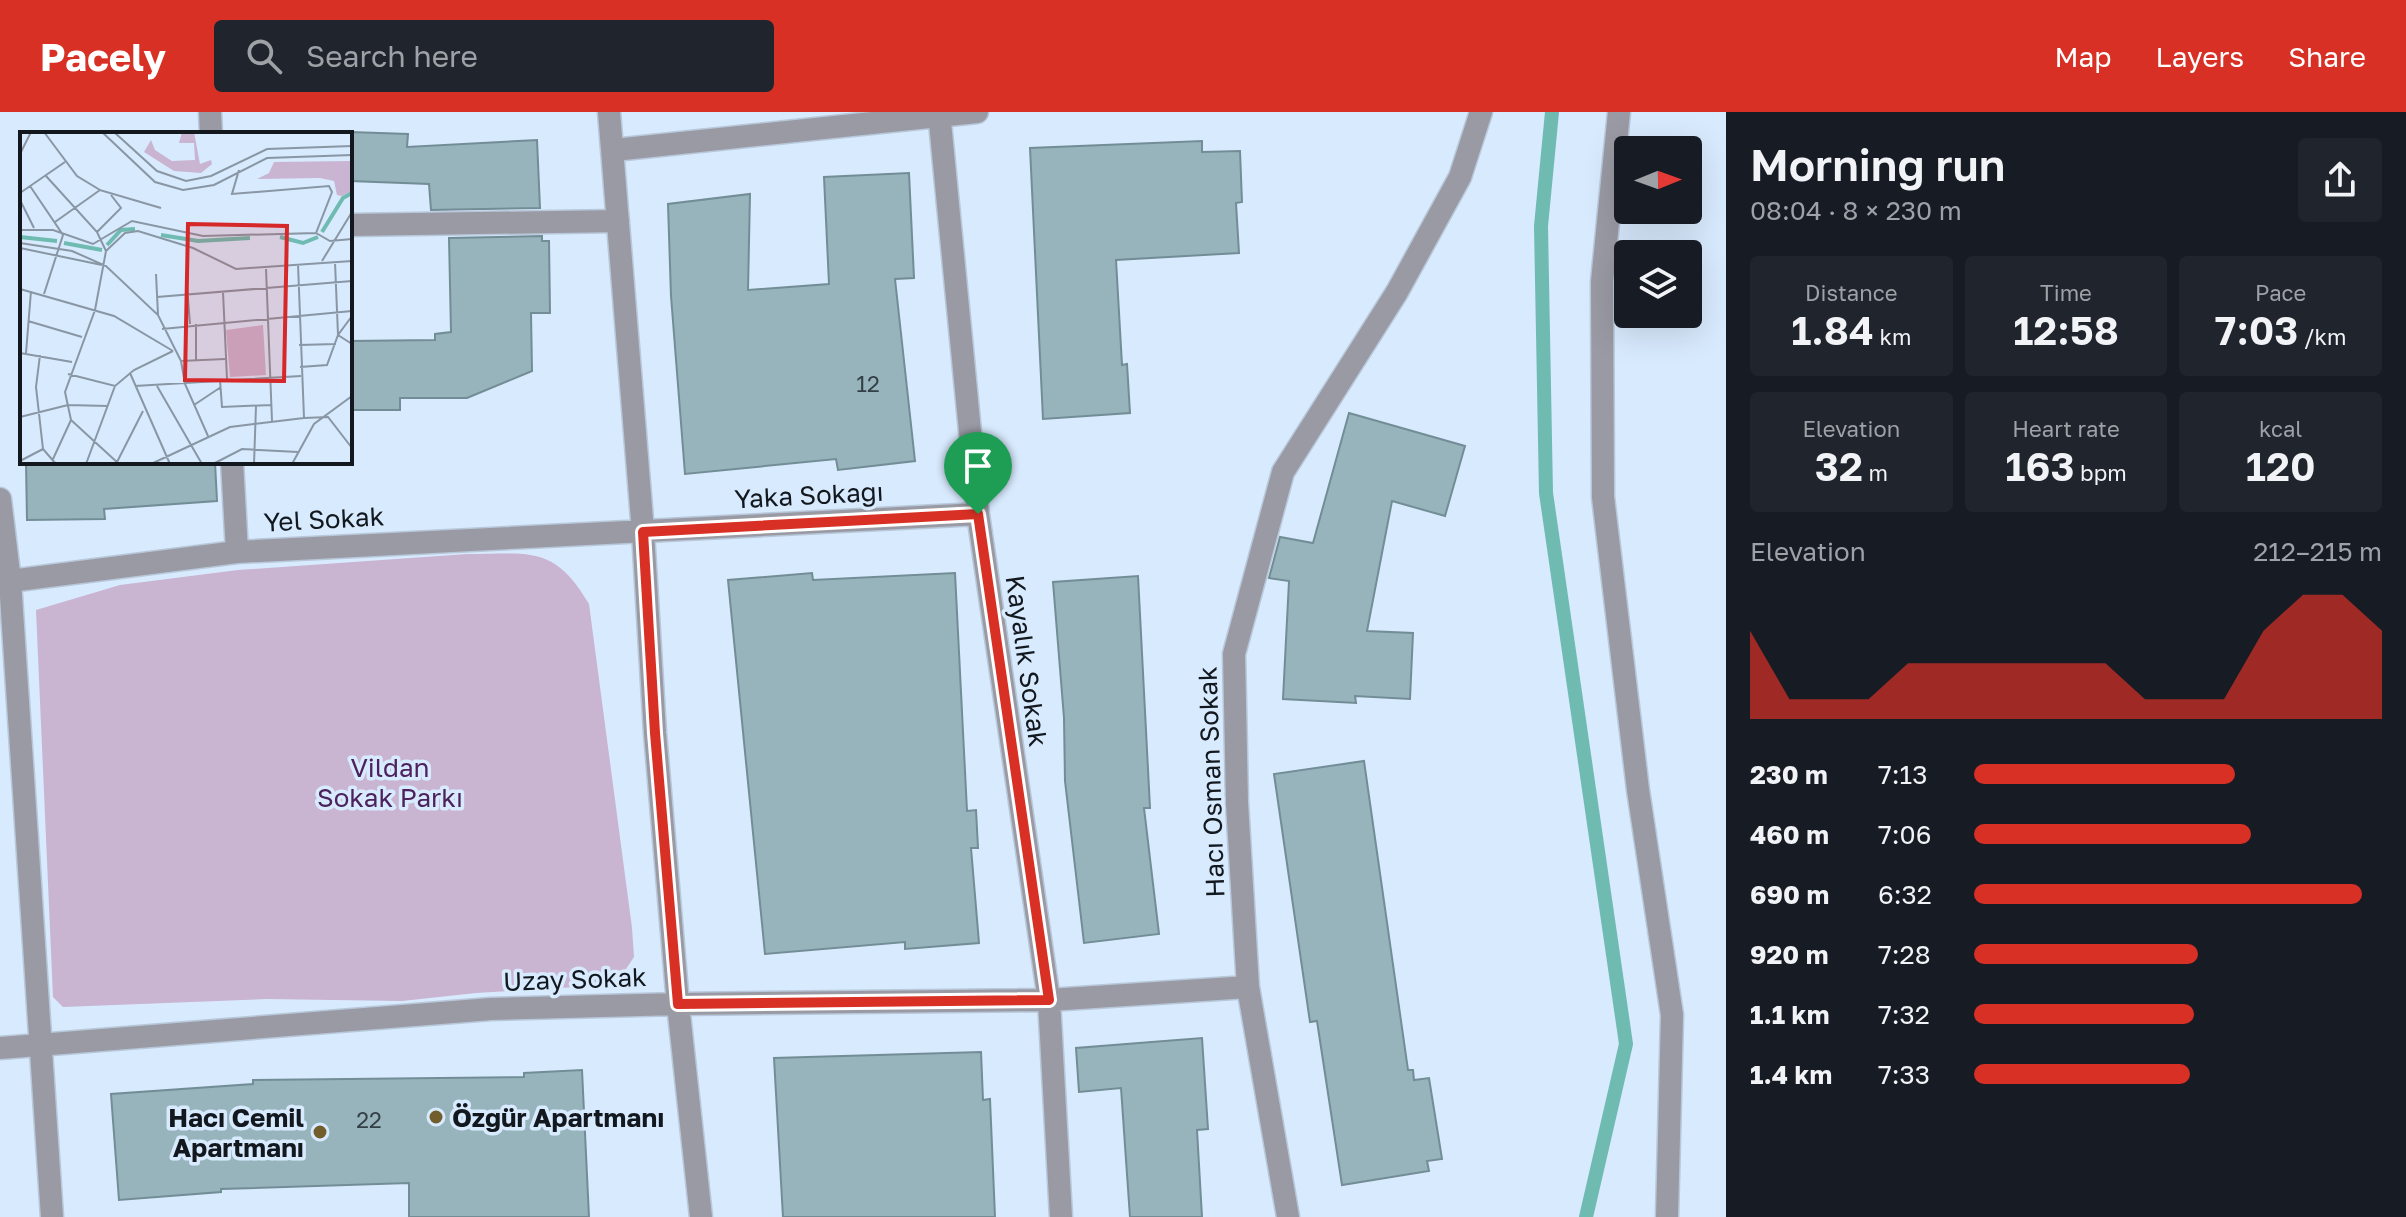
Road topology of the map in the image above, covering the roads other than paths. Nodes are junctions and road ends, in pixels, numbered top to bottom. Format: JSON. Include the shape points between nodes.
{"nodes":[{"id":1,"x":210,"y":112,"type":"edge"},
{"id":2,"x":609,"y":112,"type":"edge"},
{"id":3,"x":977,"y":112,"type":"edge"},
{"id":4,"x":1481,"y":112,"type":"edge"},
{"id":5,"x":1619,"y":112,"type":"edge"},
{"id":6,"x":939,"y":113,"type":"edge"},
{"id":7,"x":211,"y":132,"type":"edge"},
{"id":8,"x":614,"y":150,"type":"junction"},
{"id":9,"x":618,"y":221,"type":"junction"},
{"id":10,"x":352,"y":225,"type":"edge"},
{"id":11,"x":232,"y":464,"type":"edge"},
{"id":12,"x":0,"y":499,"type":"edge"},
{"id":13,"x":978,"y":514,"type":"junction"},
{"id":14,"x":643,"y":532,"type":"junction"},
{"id":15,"x":237,"y":552,"type":"junction"},
{"id":16,"x":10,"y":581,"type":"junction"},
{"id":17,"x":1248,"y":987,"type":"junction"},
{"id":18,"x":1049,"y":1000,"type":"junction"},
{"id":19,"x":678,"y":1004,"type":"junction"},
{"id":20,"x":41,"y":1044,"type":"junction"},
{"id":21,"x":0,"y":1048,"type":"edge"},
{"id":22,"x":52,"y":1217,"type":"edge"},
{"id":23,"x":701,"y":1217,"type":"edge"},
{"id":24,"x":1061,"y":1217,"type":"edge"},
{"id":25,"x":1288,"y":1217,"type":"edge"},
{"id":26,"x":1667,"y":1217,"type":"edge"}],
"edges":[{"from":1,"to":7,"type":"street"},
{"from":2,"to":8,"type":"street"},
{"from":3,"to":6,"type":"street"},
{"from":4,"to":17,"type":"street","name":"Hacı Osman Sokak","via":[[1460,177],[1397,292],[1283,472],[1234,654]]},
{"from":5,"to":26,"type":"street","via":[[1602,282],[1603,497],[1672,1015]]},
{"from":6,"to":8,"type":"street"},
{"from":6,"to":13,"type":"street","name":"Kayalık Sokak"},
{"from":8,"to":9,"type":"street"},
{"from":9,"to":10,"type":"street"},
{"from":9,"to":14,"type":"street"},
{"from":11,"to":15,"type":"street"},
{"from":12,"to":16,"type":"street"},
{"from":13,"to":14,"type":"street","name":"Yaka Sokağı"},
{"from":13,"to":18,"type":"street","name":"Kayalık Sokak"},
{"from":14,"to":15,"type":"street","name":"Yel Sokak"},
{"from":14,"to":19,"type":"street"},
{"from":15,"to":16,"type":"street","name":"Yel Sokak"},
{"from":16,"to":20,"type":"street"},
{"from":17,"to":18,"type":"street","name":"Uzay Sokak"},
{"from":17,"to":25,"type":"street","name":"Hacı Osman Sokak"},
{"from":18,"to":19,"type":"street","name":"Uzay Sokak"},
{"from":18,"to":24,"type":"street","name":"Kayalık Sokak"},
{"from":19,"to":20,"type":"street","name":"Uzay Sokak","via":[[491,1009]]},
{"from":19,"to":23,"type":"street"},
{"from":20,"to":21,"type":"street","name":"Uzay Sokak"},
{"from":20,"to":22,"type":"street"}]}
